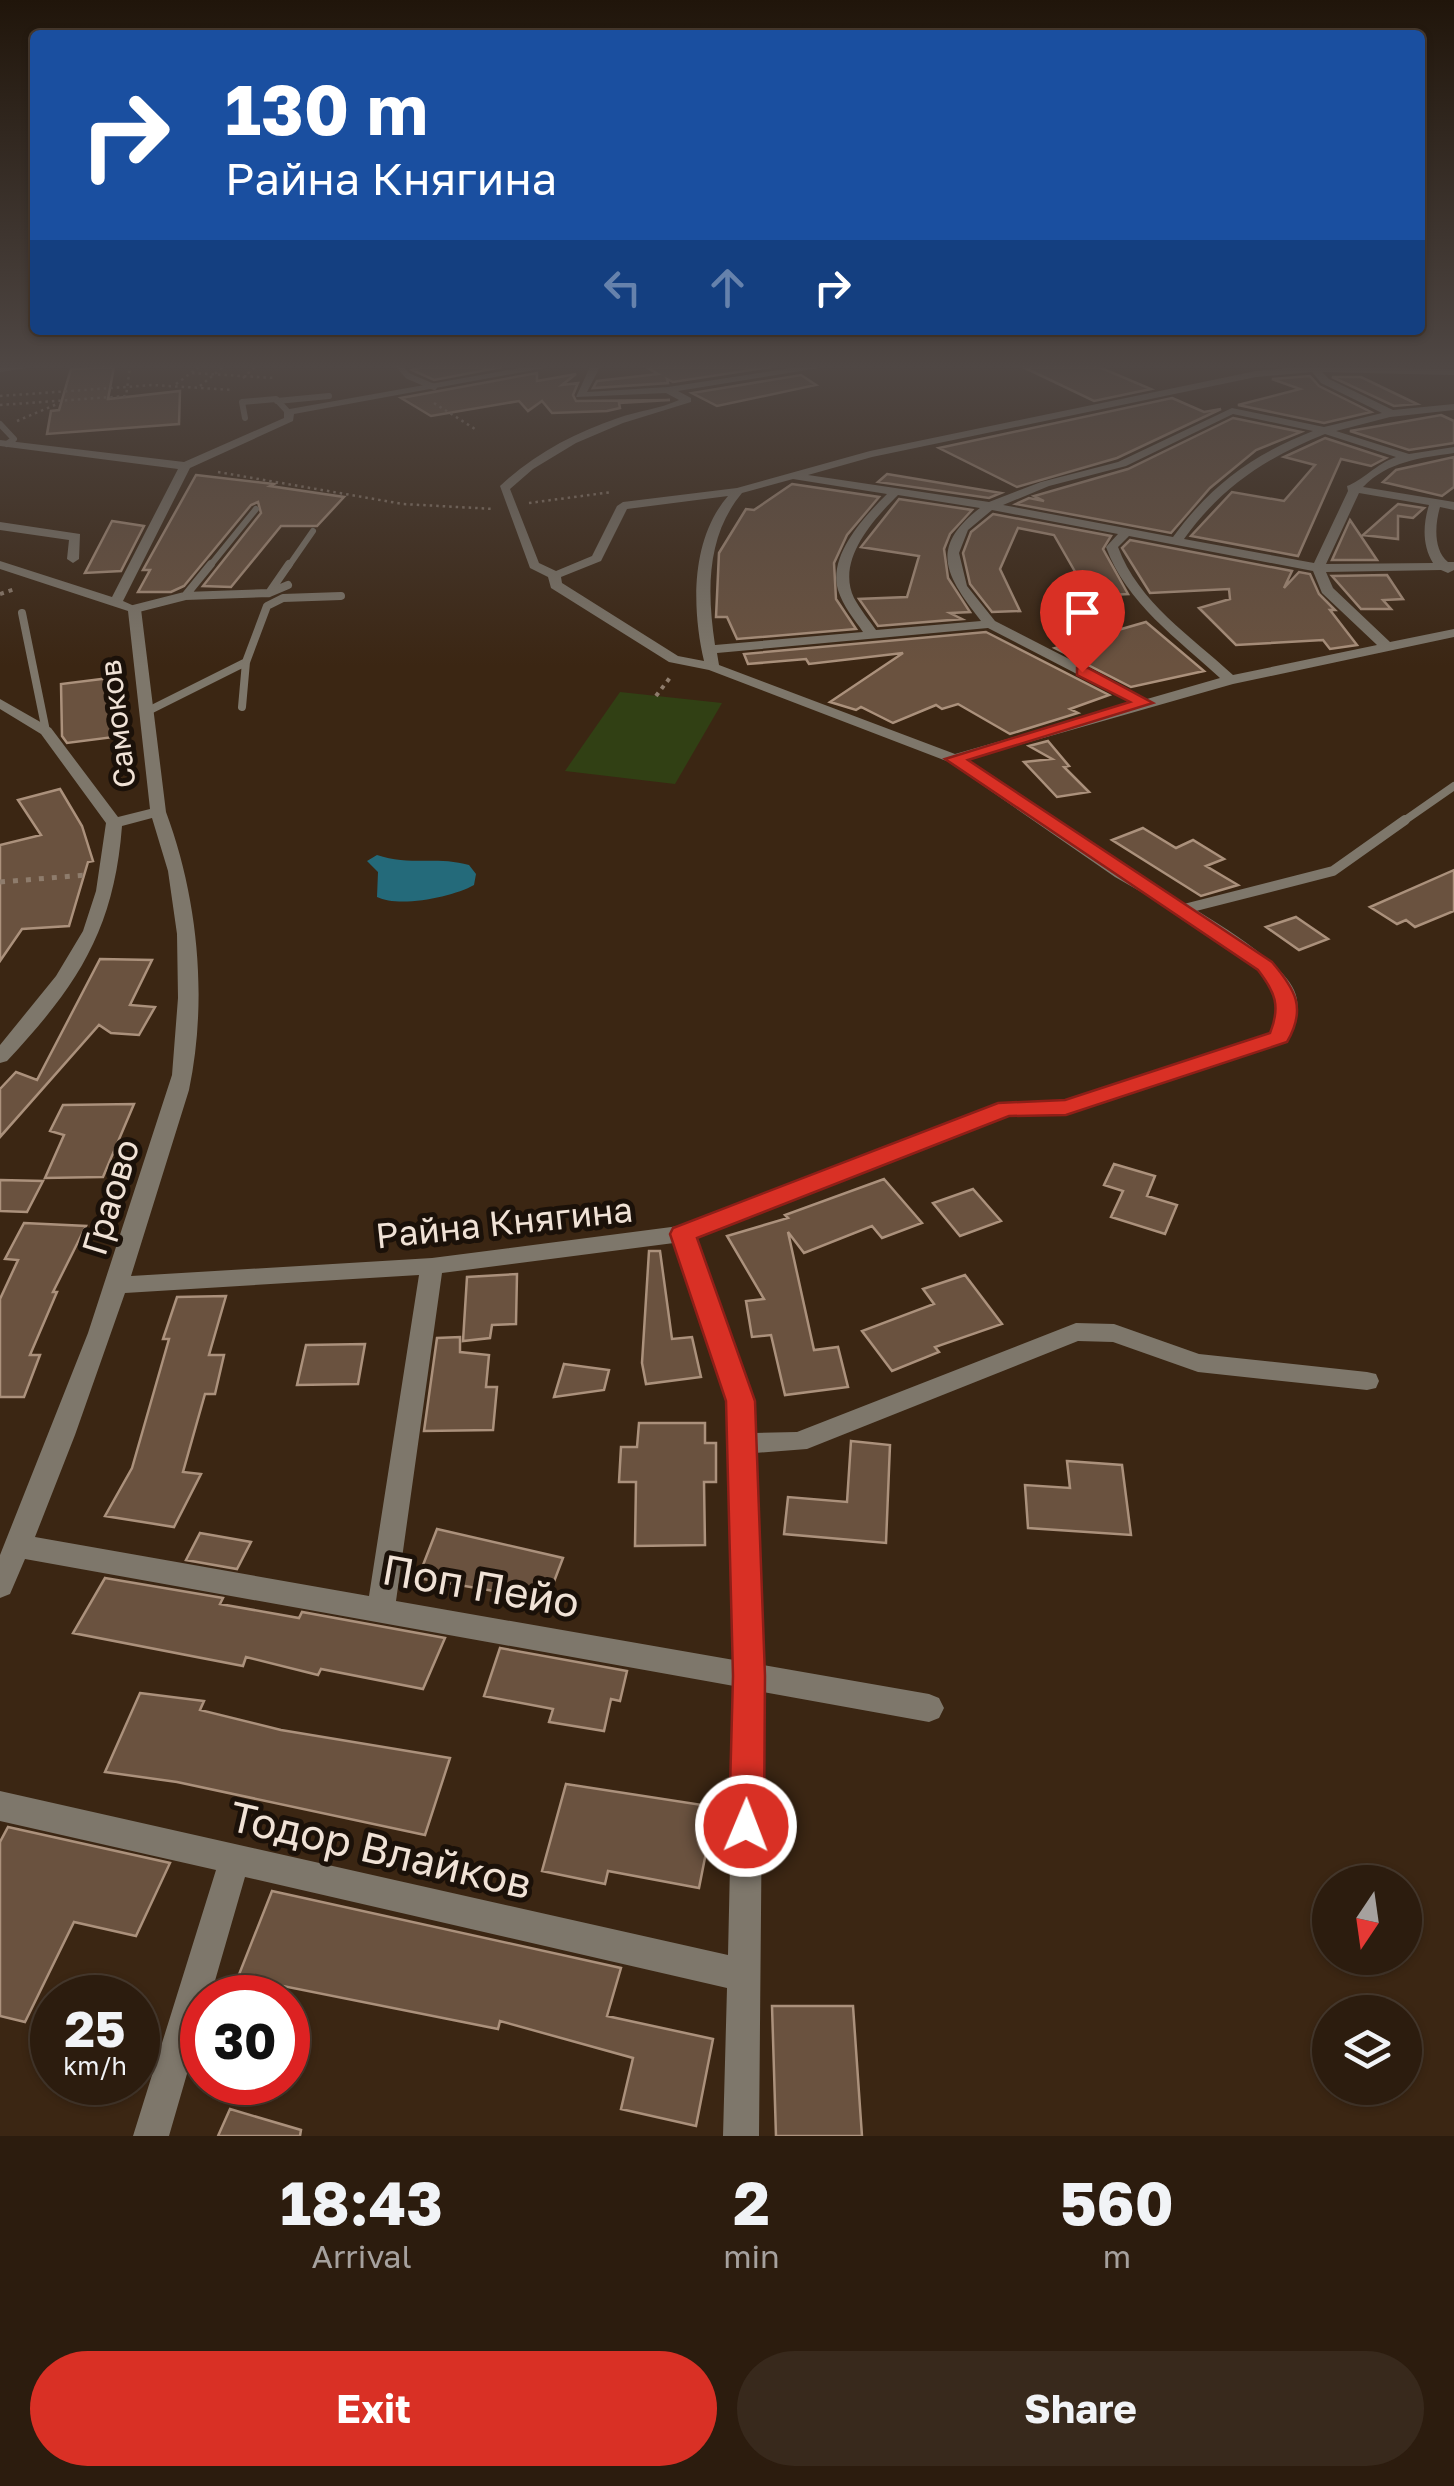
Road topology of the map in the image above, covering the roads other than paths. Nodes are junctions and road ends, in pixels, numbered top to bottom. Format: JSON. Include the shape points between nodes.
{"nodes":[{"id":1,"x":185,"y":466,"type":"edge"},
{"id":2,"x":527,"y":467,"type":"edge"},
{"id":3,"x":820,"y":467,"type":"edge"},
{"id":4,"x":1112,"y":467,"type":"edge"},
{"id":5,"x":1249,"y":467,"type":"edge"},
{"id":6,"x":1381,"y":467,"type":"edge"},
{"id":7,"x":786,"y":474,"type":"junction"},
{"id":8,"x":1352,"y":488,"type":"junction"},
{"id":9,"x":738,"y":491,"type":"junction"},
{"id":10,"x":896,"y":492,"type":"junction"},
{"id":11,"x":1436,"y":503,"type":"junction"},
{"id":12,"x":990,"y":506,"type":"junction"},
{"id":13,"x":1454,"y":506,"type":"edge"},
{"id":14,"x":256,"y":510,"type":"dead end"},
{"id":15,"x":0,"y":526,"type":"edge"},
{"id":16,"x":313,"y":531,"type":"dead end"},
{"id":17,"x":1125,"y":533,"type":"junction"},
{"id":18,"x":1175,"y":543,"type":"junction"},
{"id":19,"x":73,"y":559,"type":"dead end"},
{"id":20,"x":0,"y":565,"type":"edge"},
{"id":21,"x":1318,"y":568,"type":"junction"},
{"id":22,"x":1450,"y":568,"type":"edge"},
{"id":23,"x":554,"y":575,"type":"junction"},
{"id":24,"x":288,"y":585,"type":"dead end"},
{"id":25,"x":269,"y":593,"type":"junction"},
{"id":26,"x":185,"y":596,"type":"junction"},
{"id":27,"x":341,"y":596,"type":"dead end"},
{"id":28,"x":116,"y":602,"type":"junction"},
{"id":29,"x":134,"y":609,"type":"junction"},
{"id":30,"x":22,"y":612,"type":"dead end"},
{"id":31,"x":990,"y":624,"type":"junction"},
{"id":32,"x":1454,"y":633,"type":"edge"},
{"id":33,"x":873,"y":636,"type":"junction"},
{"id":34,"x":1385,"y":645,"type":"junction"},
{"id":35,"x":708,"y":650,"type":"junction"},
{"id":36,"x":246,"y":662,"type":"junction"},
{"id":37,"x":713,"y":667,"type":"junction"},
{"id":38,"x":1230,"y":680,"type":"junction"},
{"id":39,"x":0,"y":703,"type":"edge"},
{"id":40,"x":1144,"y":703,"type":"junction"},
{"id":41,"x":242,"y":707,"type":"dead end"},
{"id":42,"x":146,"y":712,"type":"junction"},
{"id":43,"x":46,"y":731,"type":"junction"},
{"id":44,"x":954,"y":759,"type":"junction"},
{"id":45,"x":1454,"y":786,"type":"edge"},
{"id":46,"x":158,"y":812,"type":"junction"},
{"id":47,"x":114,"y":823,"type":"junction"},
{"id":48,"x":1184,"y":909,"type":"junction"},
{"id":49,"x":0,"y":1057,"type":"edge"},
{"id":50,"x":682,"y":1234,"type":"junction"},
{"id":51,"x":432,"y":1266,"type":"junction"},
{"id":52,"x":118,"y":1285,"type":"junction"},
{"id":53,"x":1366,"y":1380,"type":"dead end"},
{"id":54,"x":742,"y":1443,"type":"junction"},
{"id":55,"x":18,"y":1546,"type":"junction"},
{"id":56,"x":0,"y":1586,"type":"edge"},
{"id":57,"x":381,"y":1610,"type":"junction"},
{"id":58,"x":749,"y":1676,"type":"junction"},
{"id":59,"x":929,"y":1708,"type":"dead end"},
{"id":60,"x":0,"y":1806,"type":"edge"},
{"id":61,"x":235,"y":1859,"type":"junction"},
{"id":62,"x":744,"y":1975,"type":"junction"},
{"id":63,"x":151,"y":2136,"type":"edge"},
{"id":64,"x":741,"y":2136,"type":"edge"}],
"edges":[{"from":1,"to":28,"type":"street"},
{"from":2,"to":23,"type":"street","via":[[504,488],[508,508],[534,564]]},
{"from":3,"to":7,"type":"street"},
{"from":4,"to":12,"type":"street"},
{"from":5,"to":18,"type":"street","via":[[1212,496]]},
{"from":6,"to":8,"type":"street"},
{"from":7,"to":9,"type":"street"},
{"from":7,"to":10,"type":"street"},
{"from":8,"to":11,"type":"street"},
{"from":8,"to":21,"type":"street"},
{"from":9,"to":23,"type":"street","via":[[623,506],[604,552]]},
{"from":9,"to":35,"type":"street","via":[[726,501],[711,539],[705,575]]},
{"from":10,"to":12,"type":"street"},
{"from":10,"to":33,"type":"street","via":[[859,532],[847,564],[844,592]]},
{"from":11,"to":13,"type":"street"},
{"from":11,"to":22,"type":"street","via":[[1429,522],[1435,558]]},
{"from":12,"to":17,"type":"street"},
{"from":12,"to":31,"type":"street","via":[[962,528],[954,553],[961,587]]},
{"from":14,"to":26,"type":"lane"},
{"from":15,"to":19,"type":"street","via":[[76,537]]},
{"from":16,"to":25,"type":"lane"},
{"from":17,"to":18,"type":"street"},
{"from":17,"to":38,"type":"street","via":[[1112,547],[1129,583]]},
{"from":18,"to":21,"type":"street"},
{"from":20,"to":28,"type":"street","name":"Самоков"},
{"from":21,"to":22,"type":"street"},
{"from":21,"to":34,"type":"street","via":[[1328,590]]},
{"from":23,"to":37,"type":"street","via":[[556,585],[674,659]]},
{"from":24,"to":25,"type":"lane"},
{"from":25,"to":26,"type":"lane"},
{"from":26,"to":29,"type":"lane"},
{"from":27,"to":36,"type":"lane","via":[[283,598],[267,606]]},
{"from":28,"to":29,"type":"street","name":"Самоков"},
{"from":29,"to":42,"type":"street","name":"Самоков"},
{"from":30,"to":43,"type":"lane"},
{"from":31,"to":33,"type":"street"},
{"from":31,"to":40,"type":"street"},
{"from":32,"to":34,"type":"street"},
{"from":33,"to":35,"type":"street"},
{"from":34,"to":38,"type":"street"},
{"from":35,"to":37,"type":"street"},
{"from":36,"to":41,"type":"lane"},
{"from":36,"to":42,"type":"lane"},
{"from":37,"to":44,"type":"street"},
{"from":38,"to":40,"type":"street"},
{"from":39,"to":43,"type":"street"},
{"from":40,"to":44,"type":"street"},
{"from":42,"to":46,"type":"street","name":"Самоков"},
{"from":43,"to":47,"type":"street"},
{"from":44,"to":48,"type":"street"},
{"from":45,"to":48,"type":"lane","via":[[1333,872]]},
{"from":46,"to":47,"type":"street","name":"Самоков"},
{"from":46,"to":52,"type":"street","name":"Граово","via":[[182,903],[184,1064]]},
{"from":47,"to":49,"type":"street","name":"Самоков","via":[[109,874],[92,933]]},
{"from":48,"to":50,"type":"street","name":"Райна Княгина","via":[[1265,966],[1285,991],[1288,1014],[1279,1037],[1066,1108],[1006,1108]]},
{"from":50,"to":51,"type":"street","name":"Райна Княгина"},
{"from":50,"to":54,"type":"street","via":[[740,1401]]},
{"from":51,"to":52,"type":"street","name":"Райна Княгина"},
{"from":51,"to":57,"type":"street"},
{"from":52,"to":55,"type":"street","name":"Граово"},
{"from":53,"to":54,"type":"street","via":[[1198,1363],[1114,1333],[1076,1332],[798,1442]]},
{"from":54,"to":58,"type":"street"},
{"from":55,"to":56,"type":"street","name":"Граово"},
{"from":55,"to":57,"type":"street","name":"Поп Пейо"},
{"from":57,"to":58,"type":"street","name":"Поп Пейо"},
{"from":58,"to":59,"type":"street","name":"Поп Пейо"},
{"from":58,"to":62,"type":"street"},
{"from":60,"to":61,"type":"street","name":"Тодор Влайков"},
{"from":61,"to":62,"type":"street","name":"Тодор Влайков"},
{"from":61,"to":63,"type":"street"},
{"from":62,"to":64,"type":"street"}]}
